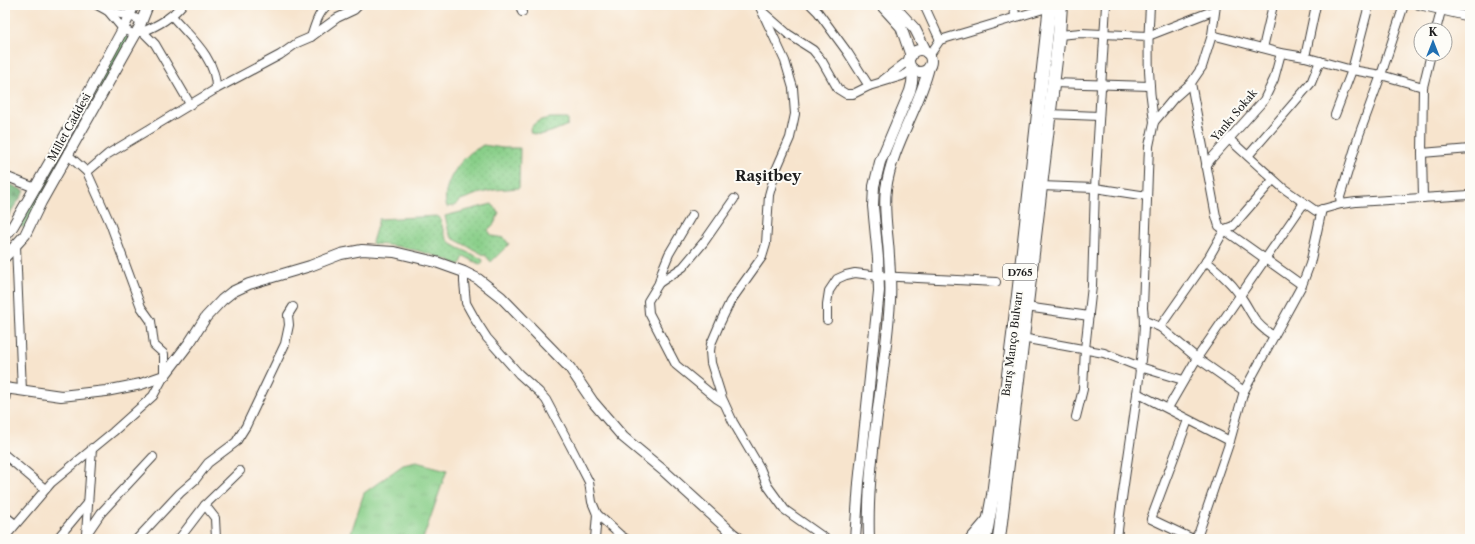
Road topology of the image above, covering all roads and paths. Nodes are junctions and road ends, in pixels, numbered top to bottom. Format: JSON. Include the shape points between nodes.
{"nodes":[{"id":1,"x":99,"y":5,"type":"edge"},
{"id":2,"x":134,"y":5,"type":"edge"},
{"id":3,"x":148,"y":5,"type":"edge"},
{"id":4,"x":182,"y":5,"type":"edge"},
{"id":5,"x":328,"y":5,"type":"edge"},
{"id":6,"x":881,"y":5,"type":"edge"},
{"id":7,"x":893,"y":5,"type":"edge"},
{"id":8,"x":924,"y":5,"type":"edge"},
{"id":9,"x":1014,"y":5,"type":"edge"},
{"id":10,"x":1106,"y":5,"type":"edge"},
{"id":11,"x":1150,"y":5,"type":"edge"},
{"id":12,"x":1273,"y":5,"type":"edge"},
{"id":13,"x":1316,"y":5,"type":"edge"},
{"id":14,"x":1369,"y":5,"type":"edge"},
{"id":15,"x":1404,"y":5,"type":"edge"},
{"id":16,"x":1419,"y":5,"type":"edge"},
{"id":17,"x":814,"y":6,"type":"edge"},
{"id":18,"x":1054,"y":6,"type":"edge"},
{"id":19,"x":355,"y":7,"type":"edge"},
{"id":20,"x":1216,"y":7,"type":"edge"},
{"id":21,"x":760,"y":8,"type":"edge"},
{"id":22,"x":108,"y":11,"type":"junction"},
{"id":23,"x":1441,"y":11,"type":"junction"},
{"id":24,"x":130,"y":16,"type":"junction"},
{"id":25,"x":172,"y":16,"type":"junction"},
{"id":26,"x":1015,"y":16,"type":"junction"},
{"id":27,"x":1470,"y":17,"type":"edge"},
{"id":28,"x":1438,"y":22,"type":"edge"},
{"id":29,"x":123,"y":29,"type":"junction"},
{"id":30,"x":140,"y":29,"type":"junction"},
{"id":31,"x":1104,"y":34,"type":"junction"},
{"id":32,"x":1059,"y":35,"type":"junction"},
{"id":33,"x":1212,"y":35,"type":"junction"},
{"id":34,"x":1148,"y":36,"type":"junction"},
{"id":35,"x":311,"y":37,"type":"junction"},
{"id":36,"x":940,"y":40,"type":"junction"},
{"id":37,"x":1263,"y":48,"type":"junction"},
{"id":38,"x":1281,"y":53,"type":"junction"},
{"id":39,"x":928,"y":55,"type":"junction"},
{"id":40,"x":910,"y":57,"type":"junction"},
{"id":41,"x":1306,"y":57,"type":"junction"},
{"id":42,"x":1320,"y":61,"type":"junction"},
{"id":43,"x":1429,"y":62,"type":"edge"},
{"id":44,"x":929,"y":67,"type":"junction"},
{"id":45,"x":913,"y":70,"type":"junction"},
{"id":46,"x":1352,"y":70,"type":"junction"},
{"id":47,"x":1381,"y":75,"type":"junction"},
{"id":48,"x":879,"y":83,"type":"junction"},
{"id":49,"x":1052,"y":83,"type":"junction"},
{"id":50,"x":1191,"y":83,"type":"junction"},
{"id":51,"x":1100,"y":84,"type":"junction"},
{"id":52,"x":870,"y":86,"type":"junction"},
{"id":53,"x":1150,"y":86,"type":"junction"},
{"id":54,"x":1423,"y":87,"type":"junction"},
{"id":55,"x":216,"y":89,"type":"junction"},
{"id":56,"x":190,"y":104,"type":"junction"},
{"id":57,"x":1049,"y":114,"type":"junction"},
{"id":58,"x":1335,"y":115,"type":"dead end"},
{"id":59,"x":1099,"y":116,"type":"junction"},
{"id":60,"x":1154,"y":122,"type":"junction"},
{"id":61,"x":1229,"y":139,"type":"junction"},
{"id":62,"x":1470,"y":150,"type":"edge"},
{"id":63,"x":1422,"y":153,"type":"junction"},
{"id":64,"x":68,"y":154,"type":"junction"},
{"id":65,"x":1248,"y":156,"type":"junction"},
{"id":66,"x":1206,"y":166,"type":"junction"},
{"id":67,"x":87,"y":172,"type":"junction"},
{"id":68,"x":5,"y":176,"type":"edge"},
{"id":69,"x":1273,"y":180,"type":"junction"},
{"id":70,"x":1040,"y":186,"type":"junction"},
{"id":71,"x":35,"y":188,"type":"junction"},
{"id":72,"x":1095,"y":188,"type":"junction"},
{"id":73,"x":1470,"y":195,"type":"edge"},
{"id":74,"x":1147,"y":196,"type":"junction"},
{"id":75,"x":1423,"y":198,"type":"junction"},
{"id":76,"x":734,"y":199,"type":"dead end"},
{"id":77,"x":1304,"y":202,"type":"junction"},
{"id":78,"x":1341,"y":204,"type":"junction"},
{"id":79,"x":1322,"y":210,"type":"junction"},
{"id":80,"x":692,"y":215,"type":"dead end"},
{"id":81,"x":13,"y":226,"type":"junction"},
{"id":82,"x":1225,"y":229,"type":"junction"},
{"id":83,"x":25,"y":235,"type":"junction"},
{"id":84,"x":5,"y":237,"type":"edge"},
{"id":85,"x":16,"y":246,"type":"junction"},
{"id":86,"x":5,"y":257,"type":"edge"},
{"id":87,"x":1265,"y":258,"type":"junction"},
{"id":88,"x":1206,"y":261,"type":"junction"},
{"id":89,"x":464,"y":272,"type":"junction"},
{"id":90,"x":879,"y":276,"type":"junction"},
{"id":91,"x":890,"y":276,"type":"junction"},
{"id":92,"x":996,"y":282,"type":"dead end"},
{"id":93,"x":659,"y":283,"type":"junction"},
{"id":94,"x":1302,"y":285,"type":"junction"},
{"id":95,"x":1240,"y":295,"type":"junction"},
{"id":96,"x":293,"y":307,"type":"dead end"},
{"id":97,"x":1026,"y":307,"type":"junction"},
{"id":98,"x":1088,"y":316,"type":"junction"},
{"id":99,"x":827,"y":320,"type":"dead end"},
{"id":100,"x":1145,"y":321,"type":"junction"},
{"id":101,"x":1160,"y":327,"type":"junction"},
{"id":102,"x":1274,"y":336,"type":"junction"},
{"id":103,"x":1022,"y":338,"type":"junction"},
{"id":104,"x":1085,"y":349,"type":"junction"},
{"id":105,"x":1197,"y":358,"type":"junction"},
{"id":106,"x":1140,"y":367,"type":"junction"},
{"id":107,"x":164,"y":376,"type":"junction"},
{"id":108,"x":1183,"y":380,"type":"junction"},
{"id":109,"x":6,"y":388,"type":"edge"},
{"id":110,"x":22,"y":390,"type":"junction"},
{"id":111,"x":1244,"y":391,"type":"junction"},
{"id":112,"x":1137,"y":393,"type":"junction"},
{"id":113,"x":5,"y":400,"type":"edge"},
{"id":114,"x":724,"y":403,"type":"junction"},
{"id":115,"x":1168,"y":408,"type":"junction"},
{"id":116,"x":1076,"y":418,"type":"dead end"},
{"id":117,"x":1188,"y":420,"type":"junction"},
{"id":118,"x":1230,"y":441,"type":"junction"},
{"id":119,"x":92,"y":448,"type":"junction"},
{"id":120,"x":5,"y":455,"type":"edge"},
{"id":121,"x":153,"y":457,"type":"dead end"},
{"id":122,"x":240,"y":471,"type":"dead end"},
{"id":123,"x":45,"y":490,"type":"junction"},
{"id":124,"x":88,"y":502,"type":"junction"},
{"id":125,"x":205,"y":505,"type":"junction"},
{"id":126,"x":598,"y":514,"type":"junction"},
{"id":127,"x":5,"y":516,"type":"edge"},
{"id":128,"x":988,"y":519,"type":"junction"},
{"id":129,"x":15,"y":524,"type":"junction"},
{"id":130,"x":5,"y":537,"type":"edge"},
{"id":131,"x":86,"y":537,"type":"edge"},
{"id":132,"x":57,"y":539,"type":"edge"},
{"id":133,"x":137,"y":539,"type":"edge"},
{"id":134,"x":179,"y":539,"type":"edge"},
{"id":135,"x":216,"y":539,"type":"edge"},
{"id":136,"x":595,"y":539,"type":"edge"},
{"id":137,"x":626,"y":539,"type":"edge"},
{"id":138,"x":740,"y":539,"type":"edge"},
{"id":139,"x":826,"y":539,"type":"edge"},
{"id":140,"x":855,"y":539,"type":"edge"},
{"id":141,"x":868,"y":539,"type":"edge"},
{"id":142,"x":971,"y":539,"type":"edge"},
{"id":143,"x":985,"y":539,"type":"edge"},
{"id":144,"x":999,"y":539,"type":"edge"},
{"id":145,"x":1118,"y":539,"type":"edge"}],
"edges":[{"from":1,"to":22,"type":"street"},
{"from":2,"to":24,"type":"main road","name":"Millet Caddesi"},
{"from":3,"to":30,"type":"main road","name":"Millet Caddesi"},
{"from":4,"to":25,"type":"street"},
{"from":5,"to":35,"type":"street","via":[[316,21]]},
{"from":6,"to":40,"type":"main road","via":[[901,27]]},
{"from":7,"to":39,"type":"main road","via":[[915,29]]},
{"from":8,"to":36,"type":"street"},
{"from":9,"to":26,"type":"street"},
{"from":10,"to":31,"type":"street"},
{"from":11,"to":34,"type":"street"},
{"from":12,"to":37,"type":"street"},
{"from":13,"to":41,"type":"street"},
{"from":14,"to":46,"type":"street"},
{"from":15,"to":47,"type":"street"},
{"from":16,"to":23,"type":"street"},
{"from":17,"to":52,"type":"street"},
{"from":18,"to":26,"type":"street"},
{"from":18,"to":32,"type":"highway","name":"Barış Manço Bulvarı","number":"D765"},
{"from":18,"to":128,"type":"highway","name":"Barış Manço Bulvarı","number":"D765"},
{"from":19,"to":35,"type":"street"},
{"from":20,"to":33,"type":"street"},
{"from":20,"to":34,"type":"street"},
{"from":21,"to":52,"type":"street","via":[[788,34],[813,50],[838,89],[846,94],[853,94]]},
{"from":21,"to":114,"type":"street","via":[[785,61],[793,88],[795,114],[790,138],[776,170],[769,195],[766,244],[762,257],[730,302],[711,344],[711,364]]},
{"from":22,"to":24,"type":"street"},
{"from":22,"to":29,"type":"street"},
{"from":23,"to":27,"type":"street"},
{"from":23,"to":28,"type":"street"},
{"from":24,"to":29,"type":"main road","name":"Millet Caddesi"},
{"from":24,"to":30,"type":"street"},
{"from":25,"to":30,"type":"street","via":[[158,25]]},
{"from":25,"to":55,"type":"street","via":[[207,56],[216,78]]},
{"from":26,"to":36,"type":"street"},
{"from":29,"to":30,"type":"street"},
{"from":29,"to":71,"type":"main road","name":"Millet Caddesi"},
{"from":30,"to":56,"type":"street","via":[[155,44]]},
{"from":30,"to":64,"type":"main road","name":"Millet Caddesi"},
{"from":31,"to":32,"type":"street"},
{"from":31,"to":34,"type":"street"},
{"from":31,"to":51,"type":"street"},
{"from":32,"to":49,"type":"highway","name":"Barış Manço Bulvarı","number":"D765"},
{"from":33,"to":37,"type":"street"},
{"from":33,"to":50,"type":"street","via":[[1202,67]]},
{"from":34,"to":53,"type":"street"},
{"from":35,"to":55,"type":"street"},
{"from":36,"to":39,"type":"street"},
{"from":37,"to":38,"type":"street"},
{"from":38,"to":41,"type":"street"},
{"from":38,"to":61,"type":"street","name":"Yankı Sokak","via":[[1274,79],[1264,100]]},
{"from":39,"to":40,"type":"main road","via":[[918,51]]},
{"from":39,"to":44,"type":"main road","via":[[931,63]]},
{"from":40,"to":45,"type":"main road","via":[[909,63]]},
{"from":40,"to":48,"type":"street"},
{"from":41,"to":42,"type":"street"},
{"from":42,"to":46,"type":"street"},
{"from":42,"to":65,"type":"street","via":[[1310,83]]},
{"from":43,"to":54,"type":"street"},
{"from":44,"to":45,"type":"main road","via":[[924,72]]},
{"from":44,"to":91,"type":"main road","via":[[891,166],[886,189]]},
{"from":45,"to":48,"type":"street"},
{"from":45,"to":90,"type":"main road","via":[[910,91],[880,162],[874,186],[873,206]]},
{"from":46,"to":47,"type":"street"},
{"from":46,"to":58,"type":"street"},
{"from":47,"to":54,"type":"street"},
{"from":47,"to":78,"type":"street","via":[[1359,134],[1340,197]]},
{"from":48,"to":52,"type":"street"},
{"from":49,"to":51,"type":"street"},
{"from":49,"to":57,"type":"highway","name":"Barış Manço Bulvarı","number":"D765"},
{"from":50,"to":60,"type":"street","via":[[1174,98]]},
{"from":50,"to":66,"type":"street"},
{"from":51,"to":53,"type":"street"},
{"from":51,"to":59,"type":"street"},
{"from":53,"to":60,"type":"street"},
{"from":54,"to":63,"type":"street"},
{"from":55,"to":56,"type":"street"},
{"from":56,"to":67,"type":"street","via":[[108,154]]},
{"from":57,"to":59,"type":"street"},
{"from":57,"to":70,"type":"highway","name":"Barış Manço Bulvarı","number":"D765"},
{"from":59,"to":72,"type":"street"},
{"from":60,"to":74,"type":"street","via":[[1149,146]]},
{"from":61,"to":65,"type":"street"},
{"from":61,"to":66,"type":"street","name":"Yankı Sokak"},
{"from":62,"to":63,"type":"street"},
{"from":63,"to":75,"type":"street"},
{"from":64,"to":67,"type":"street"},
{"from":64,"to":83,"type":"main road","name":"Millet Caddesi"},
{"from":65,"to":69,"type":"street"},
{"from":66,"to":82,"type":"street","via":[[1219,226]]},
{"from":67,"to":107,"type":"street","via":[[110,223],[141,307],[151,321],[154,345],[164,354]]},
{"from":68,"to":71,"type":"street"},
{"from":69,"to":77,"type":"street"},
{"from":69,"to":82,"type":"street","via":[[1233,226]]},
{"from":70,"to":72,"type":"street"},
{"from":70,"to":97,"type":"highway","name":"Barış Manço Bulvarı","number":"D765"},
{"from":71,"to":81,"type":"main road","name":"Millet Caddesi"},
{"from":72,"to":74,"type":"street"},
{"from":72,"to":98,"type":"street","via":[[1092,286]]},
{"from":73,"to":75,"type":"street"},
{"from":74,"to":100,"type":"street","via":[[1143,308]]},
{"from":75,"to":78,"type":"street"},
{"from":76,"to":93,"type":"street","via":[[683,267]]},
{"from":77,"to":79,"type":"street","via":[[1316,211]]},
{"from":77,"to":87,"type":"street"},
{"from":78,"to":79,"type":"street"},
{"from":79,"to":94,"type":"street","via":[[1310,264]]},
{"from":80,"to":93,"type":"street","via":[[669,254]]},
{"from":81,"to":83,"type":"main road","via":[[19,227]]},
{"from":81,"to":84,"type":"main road","name":"Millet Caddesi"},
{"from":82,"to":87,"type":"street"},
{"from":82,"to":88,"type":"street"},
{"from":83,"to":85,"type":"main road","name":"Millet Caddesi"},
{"from":84,"to":85,"type":"main road","via":[[10,245]]},
{"from":85,"to":86,"type":"main road","name":"Millet Caddesi"},
{"from":85,"to":110,"type":"street"},
{"from":87,"to":94,"type":"street"},
{"from":87,"to":95,"type":"street"},
{"from":88,"to":95,"type":"street"},
{"from":88,"to":101,"type":"street"},
{"from":89,"to":107,"type":"main road","via":[[394,252],[362,250],[341,254],[249,284],[232,292],[206,317]]},
{"from":89,"to":126,"type":"street","via":[[466,303],[487,338],[546,400],[589,482],[592,502]]},
{"from":89,"to":138,"type":"main road","via":[[478,279],[501,297],[570,368],[592,402],[624,437]]},
{"from":90,"to":91,"type":"street"},
{"from":90,"to":99,"type":"street","via":[[855,273],[837,279],[829,291]]},
{"from":90,"to":140,"type":"main road"},
{"from":91,"to":92,"type":"street"},
{"from":91,"to":141,"type":"main road","via":[[887,331],[873,446]]},
{"from":93,"to":114,"type":"street","via":[[648,301],[649,313],[665,345],[676,365]]},
{"from":94,"to":102,"type":"street"},
{"from":95,"to":102,"type":"street","via":[[1257,324]]},
{"from":95,"to":105,"type":"street"},
{"from":96,"to":133,"type":"street","via":[[288,315],[289,325],[285,344],[236,442],[208,463],[195,480]]},
{"from":97,"to":98,"type":"street"},
{"from":97,"to":103,"type":"highway","name":"Barış Manço Bulvarı","number":"D765"},
{"from":98,"to":104,"type":"street"},
{"from":100,"to":101,"type":"street"},
{"from":100,"to":106,"type":"street"},
{"from":101,"to":105,"type":"street"},
{"from":102,"to":111,"type":"street"},
{"from":103,"to":104,"type":"street"},
{"from":103,"to":144,"type":"highway","name":"Barış Manço Bulvarı","number":"D765"},
{"from":104,"to":106,"type":"street","via":[[1104,353]]},
{"from":104,"to":116,"type":"street","via":[[1082,389]]},
{"from":105,"to":108,"type":"street"},
{"from":105,"to":111,"type":"street"},
{"from":106,"to":108,"type":"street"},
{"from":106,"to":112,"type":"street"},
{"from":107,"to":110,"type":"main road","via":[[127,387],[61,396]]},
{"from":107,"to":119,"type":"street","via":[[153,396]]},
{"from":108,"to":115,"type":"street"},
{"from":109,"to":110,"type":"main road"},
{"from":109,"to":113,"type":"street"},
{"from":111,"to":118,"type":"street"},
{"from":112,"to":115,"type":"street"},
{"from":112,"to":145,"type":"street","via":[[1121,500]]},
{"from":114,"to":139,"type":"street","via":[[760,468],[766,485],[785,510]]},
{"from":115,"to":117,"type":"street"},
{"from":117,"to":118,"type":"street"},
{"from":117,"to":118,"type":"street","via":[[1151,519],[1181,535],[1191,538],[1198,536]]},
{"from":119,"to":123,"type":"street"},
{"from":119,"to":124,"type":"street"},
{"from":120,"to":123,"type":"street"},
{"from":121,"to":131,"type":"street","via":[[102,513]]},
{"from":122,"to":125,"type":"street"},
{"from":123,"to":129,"type":"street"},
{"from":124,"to":131,"type":"street"},
{"from":124,"to":132,"type":"street"},
{"from":125,"to":134,"type":"street"},
{"from":125,"to":135,"type":"street","via":[[215,518]]},
{"from":126,"to":136,"type":"street"},
{"from":126,"to":137,"type":"street"},
{"from":127,"to":129,"type":"street"},
{"from":128,"to":142,"type":"main road"},
{"from":128,"to":143,"type":"highway","name":"Barış Manço Bulvarı","number":"D765"},
{"from":129,"to":130,"type":"street"}]}
